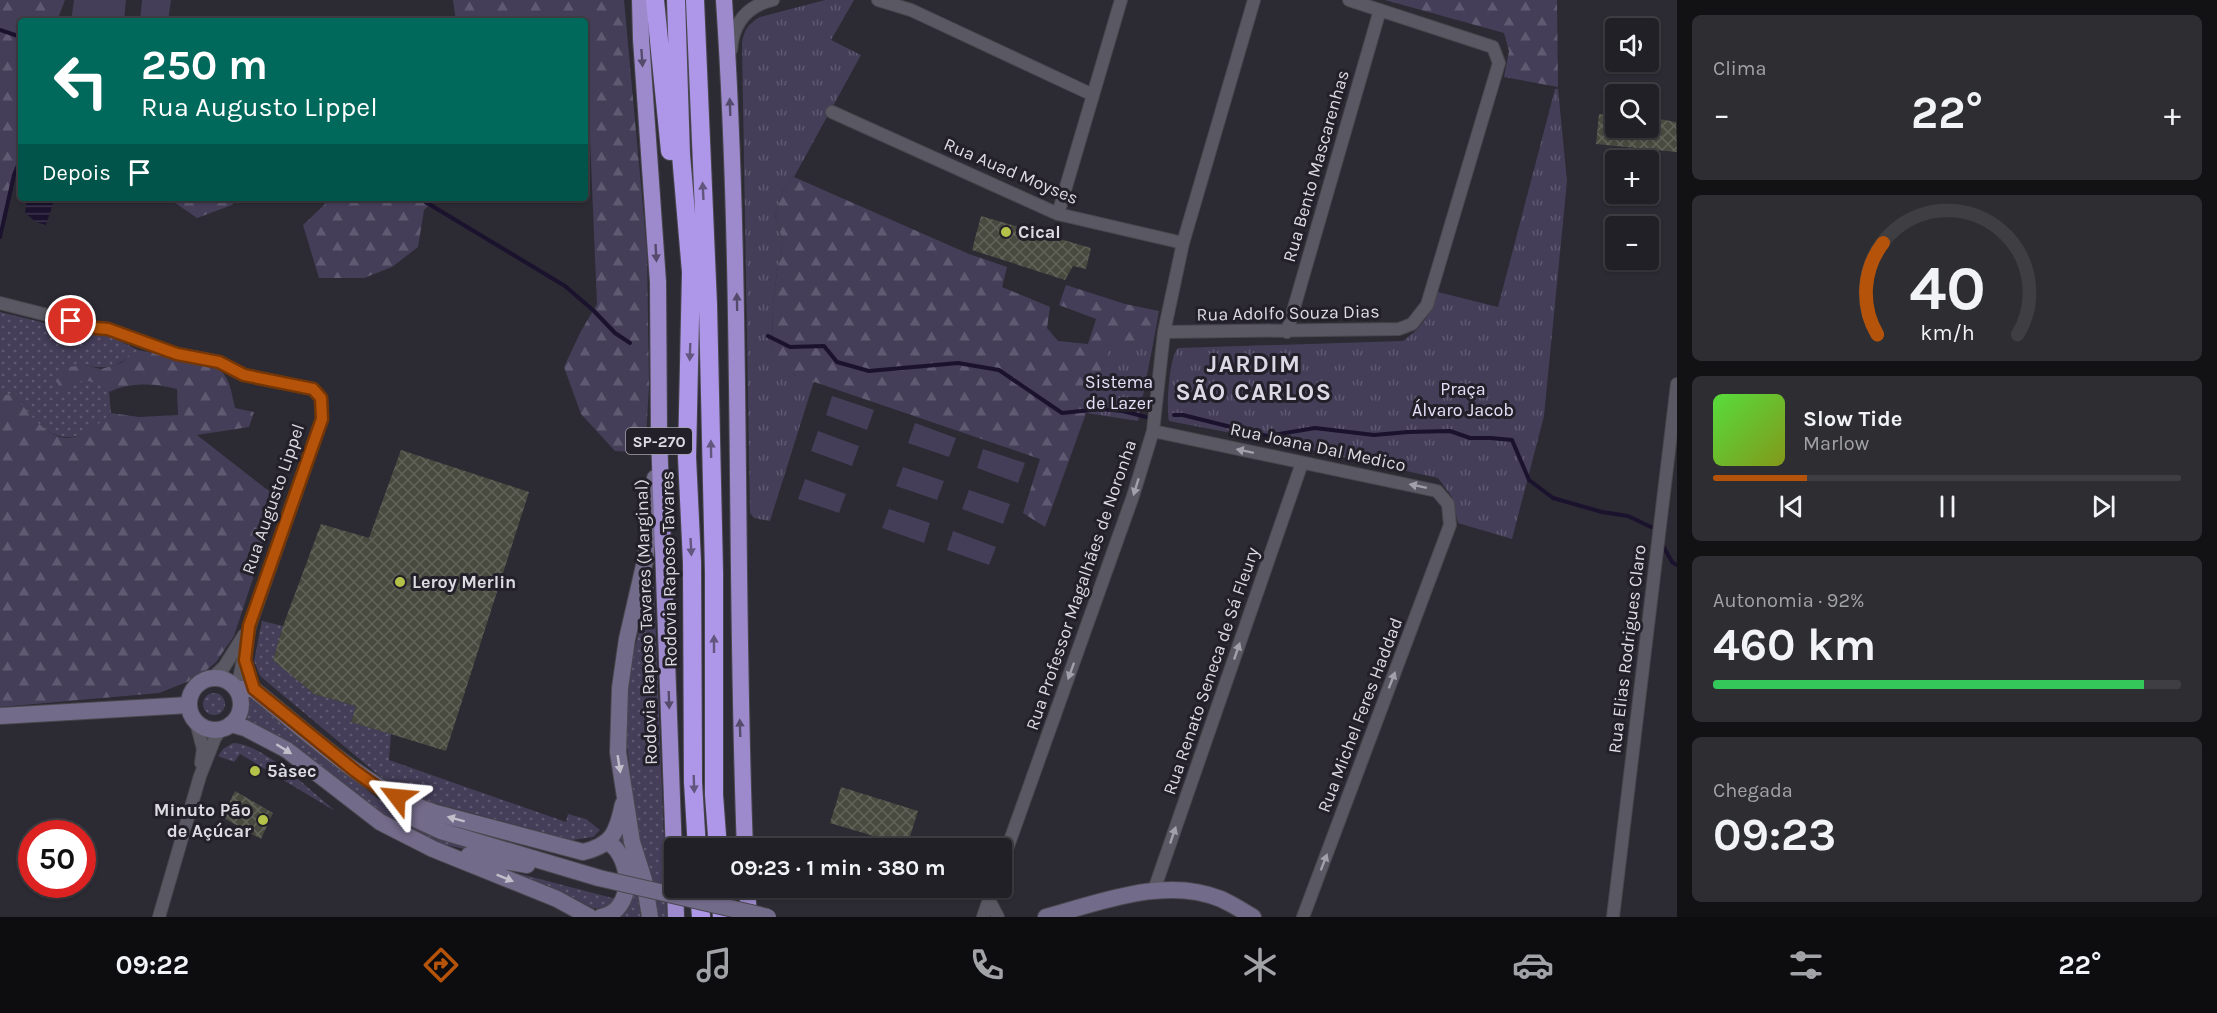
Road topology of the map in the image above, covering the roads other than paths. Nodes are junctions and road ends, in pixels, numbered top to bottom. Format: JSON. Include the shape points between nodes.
{"nodes":[{"id":1,"x":640,"y":0,"type":"edge"},
{"id":2,"x":656,"y":0,"type":"edge"},
{"id":3,"x":676,"y":0,"type":"edge"},
{"id":4,"x":695,"y":0,"type":"edge"},
{"id":5,"x":724,"y":0,"type":"edge"},
{"id":6,"x":772,"y":0,"type":"edge"},
{"id":7,"x":878,"y":0,"type":"edge"},
{"id":8,"x":896,"y":0,"type":"edge"},
{"id":9,"x":1121,"y":0,"type":"edge"},
{"id":10,"x":1254,"y":0,"type":"edge"},
{"id":11,"x":1349,"y":0,"type":"edge"},
{"id":12,"x":911,"y":10,"type":"junction"},
{"id":13,"x":1380,"y":10,"type":"junction"},
{"id":14,"x":730,"y":81,"type":"junction"},
{"id":15,"x":1093,"y":95,"type":"junction"},
{"id":16,"x":832,"y":112,"type":"dead end"},
{"id":17,"x":1058,"y":214,"type":"junction"},
{"id":18,"x":1183,"y":243,"type":"junction"},
{"id":19,"x":0,"y":303,"type":"edge"},
{"id":20,"x":691,"y":312,"type":"junction"},
{"id":21,"x":1164,"y":332,"type":"junction"},
{"id":22,"x":1287,"y":332,"type":"junction"},
{"id":23,"x":1677,"y":384,"type":"edge"},
{"id":24,"x":1153,"y":431,"type":"junction"},
{"id":25,"x":659,"y":436,"type":"junction"},
{"id":26,"x":1302,"y":463,"type":"junction"},
{"id":27,"x":1450,"y":525,"type":"joint"},
{"id":28,"x":249,"y":626,"type":"junction"},
{"id":29,"x":212,"y":678,"type":"junction"},
{"id":30,"x":245,"y":689,"type":"junction"},
{"id":31,"x":189,"y":705,"type":"junction"},
{"id":32,"x":0,"y":716,"type":"edge"},
{"id":33,"x":196,"y":722,"type":"junction"},
{"id":34,"x":226,"y":727,"type":"junction"},
{"id":35,"x":200,"y":776,"type":"junction"},
{"id":36,"x":377,"y":787,"type":"junction"},
{"id":37,"x":625,"y":797,"type":"junction"},
{"id":38,"x":673,"y":838,"type":"edge"},
{"id":39,"x":696,"y":838,"type":"edge"},
{"id":40,"x":717,"y":838,"type":"edge"},
{"id":41,"x":745,"y":838,"type":"edge"},
{"id":42,"x":1011,"y":838,"type":"edge"},
{"id":43,"x":608,"y":842,"type":"junction"},
{"id":44,"x":433,"y":849,"type":"junction"},
{"id":45,"x":594,"y":877,"type":"junction"},
{"id":46,"x":1154,"y":890,"type":"junction"},
{"id":47,"x":675,"y":898,"type":"edge"},
{"id":48,"x":700,"y":898,"type":"edge"},
{"id":49,"x":721,"y":898,"type":"edge"},
{"id":50,"x":748,"y":898,"type":"edge"},
{"id":51,"x":990,"y":898,"type":"edge"},
{"id":52,"x":992,"y":898,"type":"edge"},
{"id":53,"x":594,"y":916,"type":"edge"},
{"id":54,"x":159,"y":917,"type":"edge"},
{"id":55,"x":650,"y":917,"type":"edge"},
{"id":56,"x":676,"y":917,"type":"edge"},
{"id":57,"x":701,"y":917,"type":"edge"},
{"id":58,"x":722,"y":917,"type":"edge"},
{"id":59,"x":749,"y":917,"type":"edge"},
{"id":60,"x":768,"y":917,"type":"edge"},
{"id":61,"x":983,"y":917,"type":"edge"},
{"id":62,"x":998,"y":917,"type":"edge"},
{"id":63,"x":1047,"y":917,"type":"edge"},
{"id":64,"x":1253,"y":917,"type":"edge"},
{"id":65,"x":1304,"y":917,"type":"edge"},
{"id":66,"x":1613,"y":917,"type":"edge"}],
"edges":[{"from":1,"to":25,"type":"highway","name":"Rodovia Raposo Tavares (Marginal)","number":"SP-270","one_way":true,"via":[[657,282]]},
{"from":2,"to":20,"type":"highway","via":[[681,273]]},
{"from":3,"to":20,"type":"highway","name":"Rodovia Raposo Tavares","number":"SP-270"},
{"from":40,"to":4,"type":"highway","number":"SP-270","one_way":true,"via":[[708,304]]},
{"from":5,"to":14,"type":"highway"},
{"from":6,"to":14,"type":"street","via":[[750,9],[738,23],[732,44]]},
{"from":7,"to":12,"type":"street"},
{"from":8,"to":12,"type":"street"},
{"from":9,"to":15,"type":"street"},
{"from":10,"to":18,"type":"street","name":"Rua Professor Magalhães de Noronha"},
{"from":11,"to":13,"type":"street"},
{"from":12,"to":15,"type":"street"},
{"from":13,"to":22,"type":"street","name":"Rua Bento Mascarenhas"},
{"from":13,"to":22,"type":"street","name":"Rua Adolfo Souza Dias","via":[[1493,47],[1499,63],[1427,305],[1412,324],[1399,330]]},
{"from":41,"to":14,"type":"highway","one_way":true},
{"from":15,"to":17,"type":"street"},
{"from":16,"to":17,"type":"street","name":"Rua Auad Moyses"},
{"from":17,"to":18,"type":"street","name":"Rua Auad Moyses"},
{"from":18,"to":21,"type":"street","name":"Rua Professor Magalhães de Noronha"},
{"from":19,"to":28,"type":"street","name":"Rua Augusto Lippel","via":[[85,327],[108,329],[177,354],[219,362],[244,375],[313,389],[321,398],[322,419]]},
{"from":20,"to":39,"type":"highway","name":"Rodovia Raposo Tavares","number":"SP-270","one_way":true,"via":[[687,457]]},
{"from":21,"to":22,"type":"street","name":"Rua Adolfo Souza Dias"},
{"from":21,"to":24,"type":"street","name":"Rua Professor Magalhães de Noronha"},
{"from":23,"to":66,"type":"street","name":"Rua Elias Rodrigues Claro"},
{"from":26,"to":24,"type":"street","name":"Rua Joana Dal Medico","one_way":true},
{"from":24,"to":42,"type":"street","name":"Rua Professor Magalhães de Noronha","one_way":true},
{"from":25,"to":37,"type":"main road","one_way":true,"via":[[645,561],[620,688],[618,752]]},
{"from":25,"to":38,"type":"highway","name":"Rodovia Raposo Tavares (Marginal)","number":"SP-270","one_way":true},
{"from":27,"to":26,"type":"street","name":"Rua Joana Dal Medico","one_way":true,"via":[[1448,504],[1437,491]]},
{"from":46,"to":26,"type":"street","name":"Rua Renato Seneca de Sá Fleury","one_way":true},
{"from":65,"to":27,"type":"street","name":"Rua Michel Feres Haddad","one_way":true},
{"from":28,"to":29,"type":"street","name":"Rua Augusto Lippel","via":[[224,668]]},
{"from":28,"to":30,"type":"street","name":"Rua Augusto Lippel"},
{"from":29,"to":30,"type":"main road"},
{"from":29,"to":31,"type":"main road","via":[[198,684]]},
{"from":30,"to":34,"type":"main road","via":[[240,711]]},
{"from":30,"to":36,"type":"main road"},
{"from":31,"to":32,"type":"main road"},
{"from":31,"to":33,"type":"main road"},
{"from":33,"to":34,"type":"main road","via":[[208,729]]},
{"from":33,"to":35,"type":"street","via":[[202,749]]},
{"from":34,"to":35,"type":"street","via":[[215,738]]},
{"from":34,"to":44,"type":"main road","one_way":true,"via":[[245,728],[287,750],[380,822]]},
{"from":35,"to":54,"type":"street"},
{"from":43,"to":36,"type":"main road","one_way":true,"via":[[583,852],[573,850],[436,813]]},
{"from":36,"to":45,"type":"main road","via":[[394,805],[441,831]]},
{"from":37,"to":43,"type":"main road"},
{"from":37,"to":55,"type":"main road"},
{"from":43,"to":53,"type":"main road","via":[[620,857],[627,893],[617,910]]},
{"from":44,"to":45,"type":"main road"},
{"from":44,"to":53,"type":"main road","one_way":true},
{"from":45,"to":60,"type":"main road","bridge":true},
{"from":46,"to":63,"type":"main road"},
{"from":46,"to":64,"type":"main road","via":[[1185,890],[1220,898]]},
{"from":47,"to":56,"type":"highway"},
{"from":48,"to":57,"type":"highway"},
{"from":49,"to":58,"type":"highway"},
{"from":50,"to":59,"type":"highway"},
{"from":51,"to":61,"type":"street"},
{"from":52,"to":62,"type":"street"}]}
